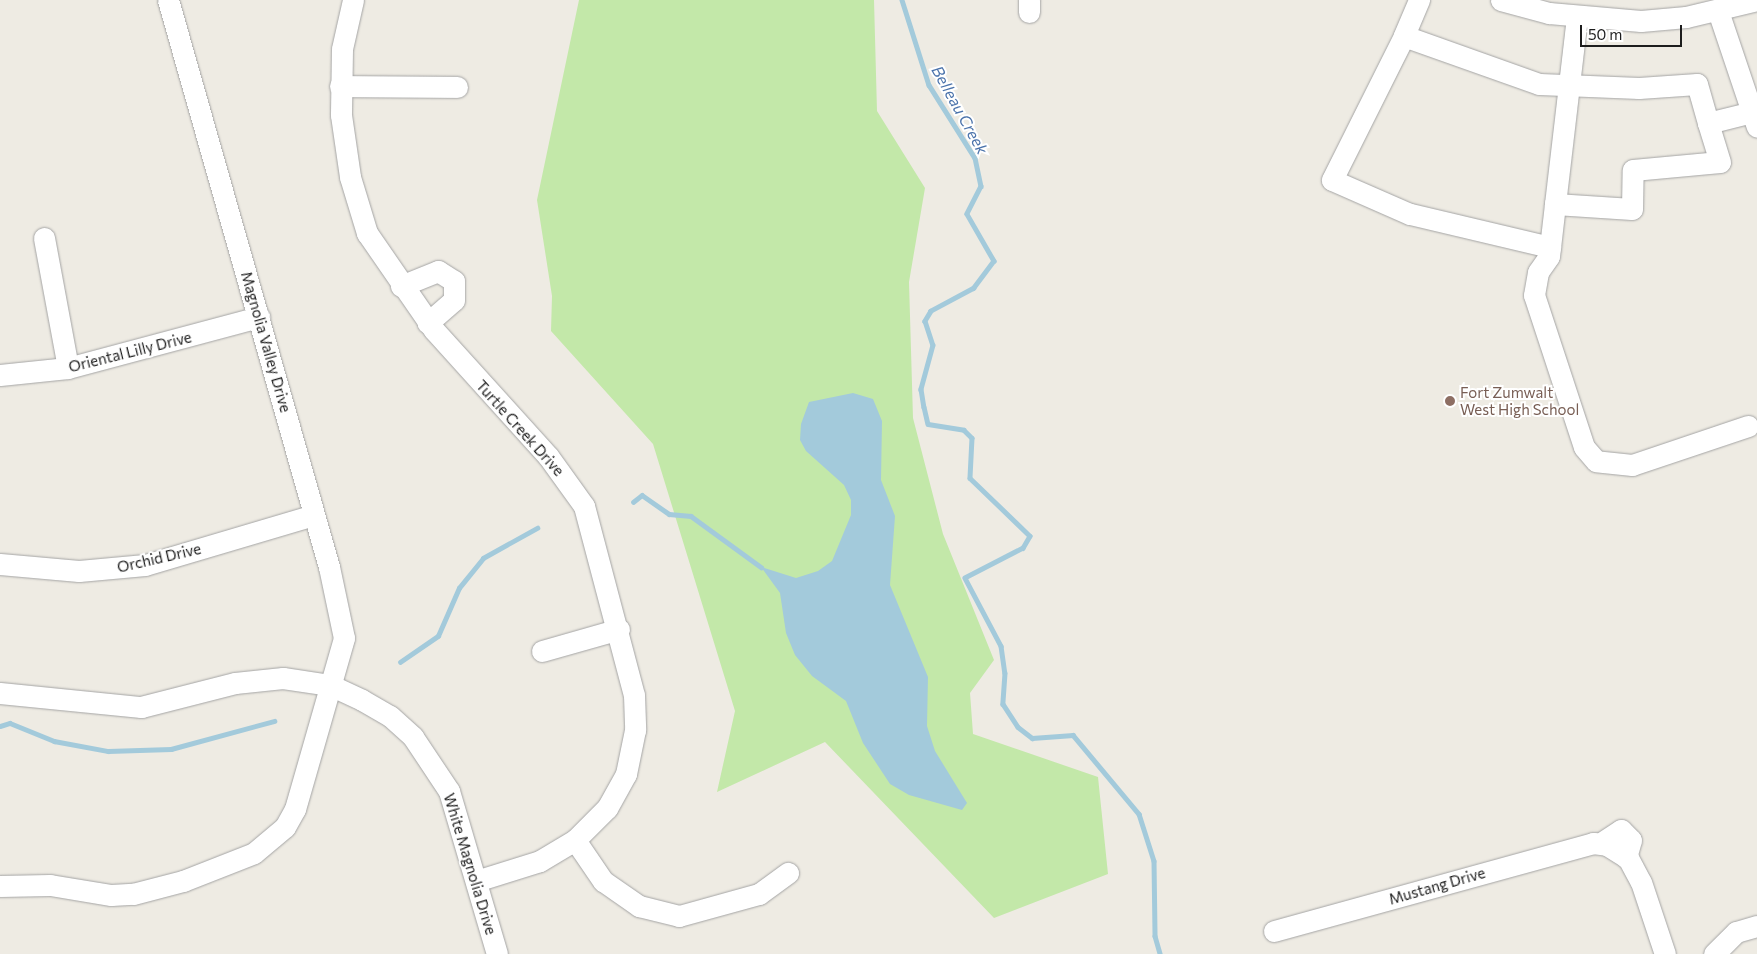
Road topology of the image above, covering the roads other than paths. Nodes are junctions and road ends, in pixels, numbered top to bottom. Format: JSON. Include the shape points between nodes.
{"nodes":[{"id":1,"x":168,"y":0,"type":"edge"},
{"id":2,"x":352,"y":0,"type":"edge"},
{"id":3,"x":1419,"y":0,"type":"edge"},
{"id":4,"x":1501,"y":0,"type":"edge"},
{"id":5,"x":1746,"y":2,"type":"edge"},
{"id":6,"x":1718,"y":11,"type":"junction"},
{"id":7,"x":1577,"y":17,"type":"junction"},
{"id":8,"x":1404,"y":36,"type":"junction"},
{"id":9,"x":340,"y":86,"type":"junction"},
{"id":10,"x":457,"y":87,"type":"dead end"},
{"id":11,"x":1570,"y":88,"type":"junction"},
{"id":12,"x":1755,"y":120,"type":"edge"},
{"id":13,"x":1708,"y":123,"type":"junction"},
{"id":14,"x":1555,"y":204,"type":"junction"},
{"id":15,"x":44,"y":238,"type":"dead end"},
{"id":16,"x":1550,"y":247,"type":"junction"},
{"id":17,"x":401,"y":286,"type":"junction"},
{"id":18,"x":259,"y":317,"type":"junction"},
{"id":19,"x":428,"y":324,"type":"junction"},
{"id":20,"x":68,"y":368,"type":"junction"},
{"id":21,"x":0,"y":375,"type":"edge"},
{"id":22,"x":1748,"y":426,"type":"dead end"},
{"id":23,"x":314,"y":516,"type":"junction"},
{"id":24,"x":0,"y":564,"type":"edge"},
{"id":25,"x":620,"y":629,"type":"junction"},
{"id":26,"x":542,"y":651,"type":"dead end"},
{"id":27,"x":330,"y":685,"type":"junction"},
{"id":28,"x":0,"y":693,"type":"edge"},
{"id":29,"x":575,"y":840,"type":"junction"},
{"id":30,"x":788,"y":874,"type":"dead end"},
{"id":31,"x":476,"y":881,"type":"junction"},
{"id":32,"x":0,"y":886,"type":"edge"},
{"id":33,"x":1757,"y":926,"type":"edge"},
{"id":34,"x":1274,"y":931,"type":"dead end"},
{"id":35,"x":497,"y":954,"type":"edge"},
{"id":36,"x":1665,"y":954,"type":"edge"},
{"id":37,"x":1714,"y":954,"type":"edge"}],
"edges":[{"from":1,"to":18,"type":"street","name":"Magnolia Valley Drive"},
{"from":2,"to":9,"type":"street","name":"Turtle Creek Drive","via":[[342,49]]},
{"from":3,"to":8,"type":"street"},
{"from":4,"to":7,"type":"street"},
{"from":5,"to":6,"type":"street"},
{"from":6,"to":7,"type":"street","via":[[1664,21]]},
{"from":6,"to":12,"type":"street"},
{"from":7,"to":11,"type":"street"},
{"from":8,"to":11,"type":"street","via":[[1539,84]]},
{"from":8,"to":16,"type":"street","via":[[1332,180],[1410,214]]},
{"from":9,"to":10,"type":"street"},
{"from":9,"to":17,"type":"street","name":"Turtle Creek Drive","via":[[350,177],[367,233]]},
{"from":11,"to":13,"type":"street","via":[[1697,84]]},
{"from":11,"to":14,"type":"street"},
{"from":12,"to":13,"type":"street"},
{"from":13,"to":14,"type":"street","via":[[1720,162],[1633,170],[1632,209]]},
{"from":14,"to":16,"type":"street"},
{"from":15,"to":20,"type":"street"},
{"from":16,"to":22,"type":"street","via":[[1538,272],[1534,295],[1584,447],[1596,461],[1632,464]]},
{"from":17,"to":19,"type":"street","name":"Turtle Creek Drive"},
{"from":17,"to":19,"type":"street","via":[[438,271],[454,281],[454,300]]},
{"from":18,"to":20,"type":"street","name":"Oriental Lilly Drive"},
{"from":18,"to":23,"type":"street","name":"Magnolia Valley Drive"},
{"from":19,"to":25,"type":"street","name":"Turtle Creek Drive","via":[[548,456],[584,506]]},
{"from":20,"to":21,"type":"street","name":"Oriental Lilly Drive"},
{"from":23,"to":24,"type":"street","name":"Orchid Drive","via":[[145,565],[79,571]]},
{"from":23,"to":27,"type":"street","name":"Magnolia Valley Drive","via":[[344,624]]},
{"from":25,"to":26,"type":"street"},
{"from":25,"to":29,"type":"street","name":"Turtle Creek Drive","via":[[634,695],[635,730],[626,774],[607,808]]},
{"from":27,"to":28,"type":"street","name":"White Magnolia Drive","via":[[283,678],[235,683],[141,707]]},
{"from":27,"to":31,"type":"street","name":"White Magnolia Drive","via":[[390,716],[424,751],[449,792]]},
{"from":27,"to":32,"type":"street","name":"Magnolia Valley Drive","via":[[295,809],[285,827],[254,853],[192,878],[133,894],[111,895],[50,885]]},
{"from":29,"to":30,"type":"street","via":[[603,880],[639,906],[679,916],[759,894]]},
{"from":29,"to":31,"type":"street","name":"Turtle Creek Drive","via":[[540,861]]},
{"from":31,"to":35,"type":"street","name":"White Magnolia Drive"},
{"from":33,"to":37,"type":"street","via":[[1736,932]]},
{"from":34,"to":36,"type":"street","name":"Mustang Drive","via":[[1601,844],[1626,857],[1641,882]]}]}
